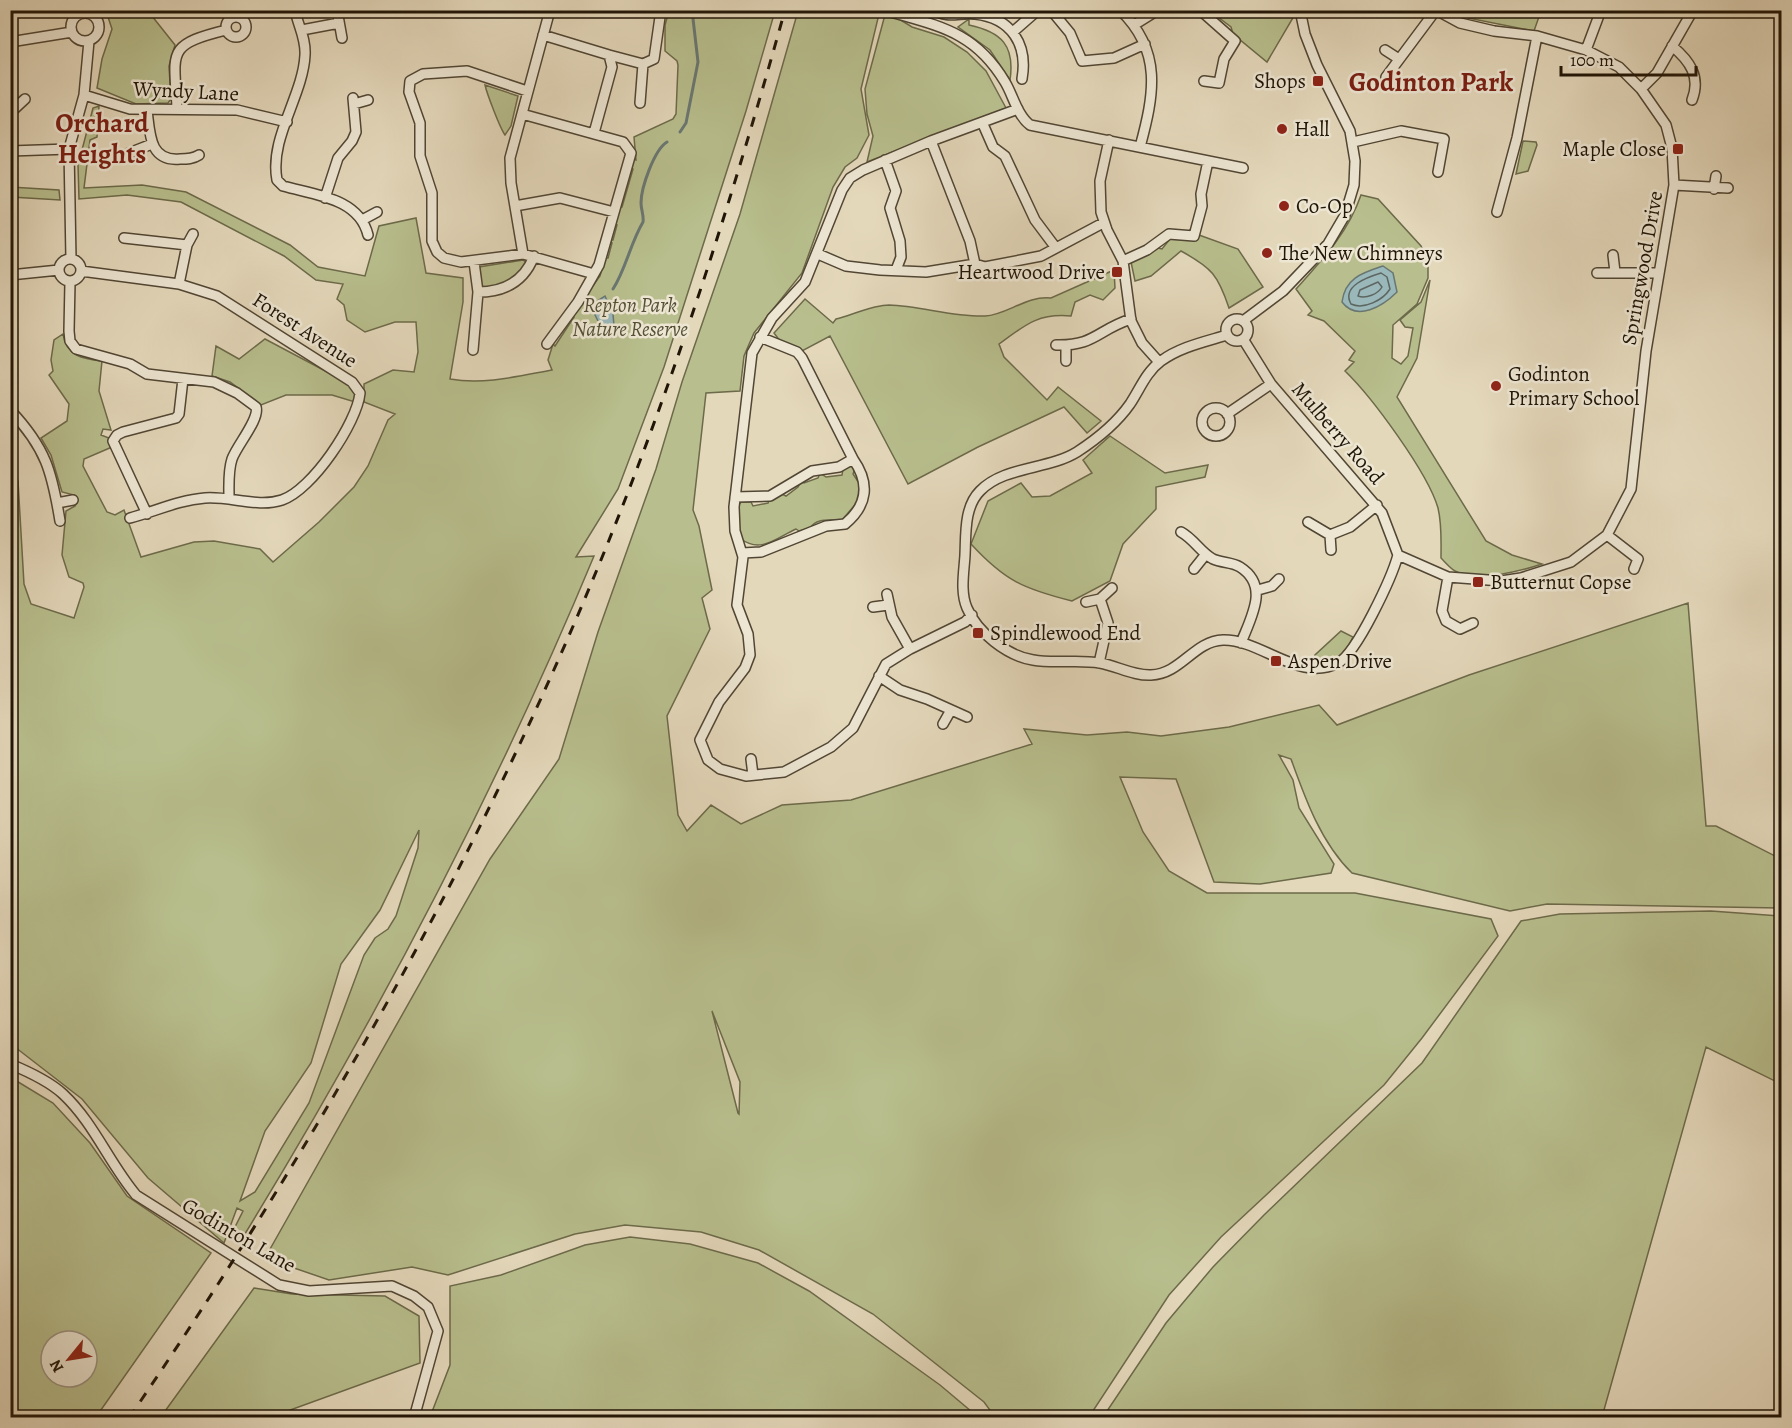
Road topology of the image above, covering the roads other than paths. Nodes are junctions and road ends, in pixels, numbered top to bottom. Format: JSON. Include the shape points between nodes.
{"nodes":[{"id":1,"x":337,"y":10,"type":"edge"},
{"id":2,"x":550,"y":10,"type":"edge"},
{"id":3,"x":661,"y":10,"type":"edge"},
{"id":4,"x":884,"y":10,"type":"edge"},
{"id":5,"x":934,"y":10,"type":"edge"},
{"id":6,"x":1038,"y":10,"type":"edge"},
{"id":7,"x":1051,"y":10,"type":"edge"},
{"id":8,"x":1120,"y":10,"type":"edge"},
{"id":9,"x":1158,"y":10,"type":"edge"},
{"id":10,"x":1200,"y":10,"type":"edge"},
{"id":11,"x":1300,"y":10,"type":"edge"},
{"id":12,"x":1601,"y":10,"type":"edge"},
{"id":13,"x":1693,"y":10,"type":"edge"},
{"id":14,"x":85,"y":12,"type":"edge"},
{"id":15,"x":294,"y":12,"type":"edge"},
{"id":16,"x":339,"y":23,"type":"junction"},
{"id":17,"x":1134,"y":25,"type":"junction"},
{"id":18,"x":226,"y":30,"type":"dead end"},
{"id":19,"x":302,"y":30,"type":"junction"},
{"id":20,"x":1014,"y":31,"type":"junction"},
{"id":21,"x":72,"y":33,"type":"junction"},
{"id":22,"x":543,"y":36,"type":"junction"},
{"id":23,"x":1537,"y":36,"type":"junction"},
{"id":24,"x":342,"y":38,"type":"dead end"},
{"id":25,"x":89,"y":41,"type":"junction"},
{"id":26,"x":10,"y":42,"type":"edge"},
{"id":27,"x":1145,"y":44,"type":"junction"},
{"id":28,"x":1672,"y":46,"type":"junction"},
{"id":29,"x":1385,"y":50,"type":"dead end"},
{"id":30,"x":1586,"y":50,"type":"junction"},
{"id":31,"x":609,"y":55,"type":"junction"},
{"id":32,"x":1399,"y":59,"type":"junction"},
{"id":33,"x":643,"y":63,"type":"junction"},
{"id":34,"x":1386,"y":77,"type":"dead end"},
{"id":35,"x":1022,"y":79,"type":"dead end"},
{"id":36,"x":1203,"y":81,"type":"dead end"},
{"id":37,"x":1641,"y":89,"type":"junction"},
{"id":38,"x":527,"y":91,"type":"junction"},
{"id":39,"x":84,"y":94,"type":"junction"},
{"id":40,"x":25,"y":99,"type":"dead end"},
{"id":41,"x":368,"y":99,"type":"dead end"},
{"id":42,"x":1692,"y":100,"type":"dead end"},
{"id":43,"x":640,"y":103,"type":"dead end"},
{"id":44,"x":177,"y":107,"type":"junction"},
{"id":45,"x":1018,"y":109,"type":"junction"},
{"id":46,"x":147,"y":110,"type":"junction"},
{"id":47,"x":10,"y":113,"type":"edge"},
{"id":48,"x":522,"y":114,"type":"junction"},
{"id":49,"x":287,"y":122,"type":"junction"},
{"id":50,"x":982,"y":122,"type":"junction"},
{"id":51,"x":594,"y":133,"type":"junction"},
{"id":52,"x":1109,"y":140,"type":"junction"},
{"id":53,"x":931,"y":141,"type":"junction"},
{"id":54,"x":1353,"y":142,"type":"junction"},
{"id":55,"x":152,"y":144,"type":"junction"},
{"id":56,"x":1140,"y":147,"type":"junction"},
{"id":57,"x":69,"y":149,"type":"junction"},
{"id":58,"x":10,"y":151,"type":"edge"},
{"id":59,"x":129,"y":153,"type":"dead end"},
{"id":60,"x":199,"y":155,"type":"dead end"},
{"id":61,"x":885,"y":160,"type":"junction"},
{"id":62,"x":1208,"y":160,"type":"junction"},
{"id":63,"x":1243,"y":168,"type":"dead end"},
{"id":64,"x":1438,"y":172,"type":"dead end"},
{"id":65,"x":1716,"y":176,"type":"dead end"},
{"id":66,"x":1674,"y":184,"type":"junction"},
{"id":67,"x":1728,"y":188,"type":"dead end"},
{"id":68,"x":1714,"y":189,"type":"junction"},
{"id":69,"x":325,"y":198,"type":"junction"},
{"id":70,"x":515,"y":206,"type":"junction"},
{"id":71,"x":377,"y":212,"type":"dead end"},
{"id":72,"x":1497,"y":212,"type":"dead end"},
{"id":73,"x":614,"y":213,"type":"junction"},
{"id":74,"x":364,"y":219,"type":"junction"},
{"id":75,"x":1103,"y":223,"type":"junction"},
{"id":76,"x":193,"y":234,"type":"dead end"},
{"id":77,"x":368,"y":234,"type":"dead end"},
{"id":78,"x":124,"y":238,"type":"dead end"},
{"id":79,"x":187,"y":245,"type":"junction"},
{"id":80,"x":1056,"y":248,"type":"junction"},
{"id":81,"x":523,"y":254,"type":"junction"},
{"id":82,"x":818,"y":254,"type":"junction"},
{"id":83,"x":1613,"y":255,"type":"dead end"},
{"id":84,"x":534,"y":256,"type":"junction"},
{"id":85,"x":71,"y":259,"type":"junction"},
{"id":86,"x":1123,"y":261,"type":"junction"},
{"id":87,"x":474,"y":262,"type":"junction"},
{"id":88,"x":975,"y":264,"type":"junction"},
{"id":89,"x":59,"y":270,"type":"junction"},
{"id":90,"x":896,"y":270,"type":"junction"},
{"id":91,"x":81,"y":271,"type":"junction"},
{"id":92,"x":1615,"y":272,"type":"junction"},
{"id":93,"x":1597,"y":273,"type":"dead end"},
{"id":94,"x":1658,"y":273,"type":"junction"},
{"id":95,"x":594,"y":274,"type":"junction"},
{"id":96,"x":10,"y":275,"type":"edge"},
{"id":97,"x":70,"y":282,"type":"junction"},
{"id":98,"x":179,"y":284,"type":"junction"},
{"id":99,"x":478,"y":292,"type":"junction"},
{"id":100,"x":1131,"y":319,"type":"junction"},
{"id":101,"x":1243,"y":321,"type":"junction"},
{"id":102,"x":1227,"y":335,"type":"junction"},
{"id":103,"x":760,"y":337,"type":"junction"},
{"id":104,"x":1243,"y":339,"type":"junction"},
{"id":105,"x":548,"y":344,"type":"dead end"},
{"id":106,"x":473,"y":350,"type":"dead end"},
{"id":107,"x":1066,"y":361,"type":"dead end"},
{"id":108,"x":1159,"y":362,"type":"junction"},
{"id":109,"x":183,"y":379,"type":"junction"},
{"id":110,"x":1271,"y":384,"type":"junction"},
{"id":111,"x":10,"y":410,"type":"edge"},
{"id":112,"x":1227,"y":414,"type":"dead end"},
{"id":113,"x":852,"y":459,"type":"junction"},
{"id":114,"x":229,"y":497,"type":"junction"},
{"id":115,"x":735,"y":497,"type":"junction"},
{"id":116,"x":73,"y":500,"type":"dead end"},
{"id":117,"x":57,"y":503,"type":"junction"},
{"id":118,"x":1377,"y":505,"type":"junction"},
{"id":119,"x":147,"y":514,"type":"junction"},
{"id":120,"x":130,"y":518,"type":"dead end"},
{"id":121,"x":60,"y":522,"type":"dead end"},
{"id":122,"x":1308,"y":522,"type":"dead end"},
{"id":123,"x":1181,"y":532,"type":"dead end"},
{"id":124,"x":1330,"y":535,"type":"junction"},
{"id":125,"x":1607,"y":535,"type":"junction"},
{"id":126,"x":1330,"y":550,"type":"dead end"},
{"id":127,"x":742,"y":553,"type":"junction"},
{"id":128,"x":1206,"y":554,"type":"junction"},
{"id":129,"x":1398,"y":555,"type":"junction"},
{"id":130,"x":1634,"y":568,"type":"dead end"},
{"id":131,"x":1194,"y":569,"type":"dead end"},
{"id":132,"x":1448,"y":577,"type":"junction"},
{"id":133,"x":1279,"y":579,"type":"dead end"},
{"id":134,"x":1112,"y":588,"type":"dead end"},
{"id":135,"x":1258,"y":590,"type":"junction"},
{"id":136,"x":887,"y":594,"type":"dead end"},
{"id":137,"x":1100,"y":599,"type":"junction"},
{"id":138,"x":1086,"y":602,"type":"dead end"},
{"id":139,"x":888,"y":604,"type":"junction"},
{"id":140,"x":873,"y":607,"type":"dead end"},
{"id":141,"x":972,"y":615,"type":"junction"},
{"id":142,"x":1473,"y":623,"type":"dead end"},
{"id":143,"x":1460,"y":629,"type":"junction"},
{"id":144,"x":1461,"y":641,"type":"dead end"},
{"id":145,"x":1241,"y":643,"type":"junction"},
{"id":146,"x":910,"y":649,"type":"junction"},
{"id":147,"x":1099,"y":663,"type":"junction"},
{"id":148,"x":879,"y":676,"type":"junction"},
{"id":149,"x":951,"y":710,"type":"junction"},
{"id":150,"x":967,"y":717,"type":"dead end"},
{"id":151,"x":943,"y":724,"type":"dead end"},
{"id":152,"x":751,"y":759,"type":"dead end"},
{"id":153,"x":750,"y":776,"type":"junction"},
{"id":154,"x":10,"y":1064,"type":"edge"},
{"id":155,"x":414,"y":1418,"type":"edge"}],
"edges":[{"from":1,"to":16,"type":"street"},
{"from":2,"to":22,"type":"street"},
{"from":3,"to":33,"type":"street","via":[[655,58]]},
{"from":4,"to":45,"type":"street","via":[[960,34],[992,63]]},
{"from":5,"to":20,"type":"street","via":[[944,15],[991,18]]},
{"from":6,"to":20,"type":"street"},
{"from":7,"to":27,"type":"street","via":[[1070,33],[1082,62],[1114,58]]},
{"from":8,"to":17,"type":"street"},
{"from":9,"to":17,"type":"street"},
{"from":10,"to":36,"type":"street","via":[[1235,41],[1224,59],[1219,84]]},
{"from":11,"to":54,"type":"street","via":[[1317,65]]},
{"from":12,"to":30,"type":"street"},
{"from":13,"to":28,"type":"street"},
{"from":14,"to":21,"type":"street","via":[[73,19]]},
{"from":14,"to":25,"type":"street","via":[[98,20],[100,28]]},
{"from":15,"to":19,"type":"street"},
{"from":16,"to":19,"type":"street"},
{"from":16,"to":24,"type":"street"},
{"from":17,"to":27,"type":"street"},
{"from":18,"to":44,"type":"street","via":[[193,39],[179,48],[174,61]]},
{"from":19,"to":49,"type":"street","via":[[304,63]]},
{"from":20,"to":35,"type":"street","via":[[1025,63]]},
{"from":21,"to":25,"type":"street","via":[[78,40]]},
{"from":21,"to":26,"type":"street"},
{"from":22,"to":31,"type":"street"},
{"from":22,"to":38,"type":"street"},
{"from":23,"to":30,"type":"street","name":"Springwood Drive"},
{"from":23,"to":32,"type":"street","name":"Springwood Drive","via":[[1494,32],[1460,23],[1436,10]]},
{"from":23,"to":72,"type":"street","via":[[1517,138]]},
{"from":25,"to":39,"type":"street"},
{"from":27,"to":56,"type":"street","via":[[1152,78]]},
{"from":28,"to":37,"type":"street","via":[[1657,73]]},
{"from":28,"to":42,"type":"street","via":[[1694,70],[1696,89]]},
{"from":29,"to":32,"type":"street"},
{"from":30,"to":37,"type":"street","name":"Springwood Drive","via":[[1619,67]]},
{"from":31,"to":33,"type":"street"},
{"from":31,"to":51,"type":"street","via":[[612,67]]},
{"from":32,"to":34,"type":"street","name":"Springwood Drive"},
{"from":33,"to":43,"type":"street"},
{"from":37,"to":66,"type":"street","name":"Springwood Drive","via":[[1666,125]]},
{"from":38,"to":48,"type":"street"},
{"from":38,"to":87,"type":"street","via":[[467,71],[423,74],[410,81],[419,116],[420,156],[432,193],[433,244],[444,258]]},
{"from":39,"to":46,"type":"street","name":"Wyndy Lane"},
{"from":39,"to":57,"type":"street"},
{"from":40,"to":47,"type":"street"},
{"from":41,"to":69,"type":"street","via":[[353,101],[356,132],[338,158]]},
{"from":44,"to":46,"type":"street","name":"Wyndy Lane"},
{"from":44,"to":49,"type":"street","name":"Wyndy Lane","via":[[237,110]]},
{"from":45,"to":50,"type":"street"},
{"from":45,"to":52,"type":"street","via":[[1030,125]]},
{"from":46,"to":55,"type":"street"},
{"from":48,"to":51,"type":"street"},
{"from":48,"to":70,"type":"street","via":[[510,158]]},
{"from":49,"to":69,"type":"street","via":[[277,161],[277,180],[283,186]]},
{"from":50,"to":53,"type":"street"},
{"from":50,"to":80,"type":"street","via":[[993,147],[1005,156],[1035,220]]},
{"from":51,"to":73,"type":"street","via":[[624,142],[630,153]]},
{"from":52,"to":56,"type":"street"},
{"from":52,"to":75,"type":"street","via":[[1100,190]]},
{"from":53,"to":61,"type":"street"},
{"from":53,"to":88,"type":"street"},
{"from":54,"to":64,"type":"street","via":[[1401,131],[1444,139]]},
{"from":54,"to":101,"type":"street","via":[[1354,185],[1338,230],[1292,283]]},
{"from":55,"to":59,"type":"street"},
{"from":55,"to":60,"type":"street","via":[[168,160]]},
{"from":56,"to":62,"type":"street"},
{"from":57,"to":58,"type":"street"},
{"from":57,"to":85,"type":"street"},
{"from":61,"to":82,"type":"street","via":[[858,172],[846,183]]},
{"from":61,"to":90,"type":"street","via":[[896,191],[890,208],[900,241],[901,257]]},
{"from":62,"to":63,"type":"street"},
{"from":62,"to":86,"type":"street","via":[[1194,236],[1169,234]]},
{"from":65,"to":68,"type":"street"},
{"from":66,"to":68,"type":"street"},
{"from":66,"to":94,"type":"street","name":"Springwood Drive"},
{"from":67,"to":68,"type":"street"},
{"from":69,"to":74,"type":"street","via":[[349,206]]},
{"from":70,"to":73,"type":"street","via":[[565,199]]},
{"from":70,"to":81,"type":"street"},
{"from":71,"to":74,"type":"street"},
{"from":73,"to":95,"type":"street"},
{"from":74,"to":77,"type":"street"},
{"from":75,"to":80,"type":"street"},
{"from":75,"to":86,"type":"street"},
{"from":76,"to":79,"type":"street"},
{"from":78,"to":79,"type":"street"},
{"from":79,"to":98,"type":"street"},
{"from":80,"to":88,"type":"street","via":[[1020,262],[985,267]]},
{"from":81,"to":84,"type":"street"},
{"from":81,"to":87,"type":"street"},
{"from":82,"to":90,"type":"street","via":[[846,266]]},
{"from":82,"to":103,"type":"street","via":[[805,282]]},
{"from":83,"to":92,"type":"street"},
{"from":84,"to":95,"type":"street"},
{"from":84,"to":99,"type":"street","via":[[512,285],[500,291]]},
{"from":85,"to":89,"type":"street","via":[[63,262]]},
{"from":85,"to":91,"type":"street","via":[[79,263]]},
{"from":86,"to":100,"type":"street"},
{"from":87,"to":99,"type":"street"},
{"from":88,"to":90,"type":"street","via":[[926,272]]},
{"from":89,"to":96,"type":"street"},
{"from":89,"to":97,"type":"street","via":[[62,278]]},
{"from":91,"to":97,"type":"street"},
{"from":91,"to":98,"type":"street","name":"Forest Avenue"},
{"from":92,"to":93,"type":"street"},
{"from":92,"to":94,"type":"street"},
{"from":94,"to":125,"type":"street","name":"Springwood Drive","via":[[1631,489]]},
{"from":95,"to":105,"type":"street"},
{"from":97,"to":109,"type":"street","via":[[72,346],[81,352],[130,364],[147,374]]},
{"from":98,"to":114,"type":"street","name":"Forest Avenue","via":[[232,303],[352,382],[360,393],[332,454],[304,488],[285,499],[267,503]]},
{"from":99,"to":106,"type":"street"},
{"from":100,"to":107,"type":"street","via":[[1089,342],[1061,345]]},
{"from":100,"to":108,"type":"street","via":[[1136,333]]},
{"from":101,"to":102,"type":"street","via":[[1230,322]]},
{"from":101,"to":104,"type":"street","via":[[1248,330]]},
{"from":102,"to":104,"type":"street","via":[[1233,340]]},
{"from":102,"to":108,"type":"street","via":[[1183,349]]},
{"from":103,"to":113,"type":"street","via":[[797,352],[802,358]]},
{"from":103,"to":115,"type":"street","via":[[750,360]]},
{"from":104,"to":110,"type":"street","name":"Mulberry Road"},
{"from":108,"to":141,"type":"street","via":[[1120,416],[1097,438],[1060,461],[992,482],[972,502],[963,577],[965,600]]},
{"from":109,"to":114,"type":"street","via":[[226,386],[257,410],[232,458]]},
{"from":109,"to":119,"type":"street","via":[[176,418],[123,432],[114,441]]},
{"from":110,"to":112,"type":"street"},
{"from":110,"to":118,"type":"street","name":"Mulberry Road"},
{"from":111,"to":117,"type":"street","via":[[47,460]]},
{"from":113,"to":115,"type":"street","via":[[839,467],[812,471],[770,496]]},
{"from":113,"to":127,"type":"street","via":[[863,480],[865,496],[858,511],[845,524],[826,526],[761,552]]},
{"from":114,"to":119,"type":"street","name":"Forest Avenue","via":[[186,501]]},
{"from":115,"to":127,"type":"street","via":[[735,531]]},
{"from":116,"to":117,"type":"street"},
{"from":117,"to":121,"type":"street"},
{"from":118,"to":124,"type":"street","via":[[1350,527]]},
{"from":118,"to":129,"type":"street","name":"Mulberry Road"},
{"from":119,"to":120,"type":"street","name":"Forest Avenue"},
{"from":122,"to":124,"type":"street"},
{"from":123,"to":128,"type":"street","via":[[1196,540]]},
{"from":124,"to":126,"type":"street"},
{"from":125,"to":130,"type":"street","via":[[1643,557]]},
{"from":125,"to":132,"type":"street","name":"Springwood Drive","via":[[1571,562],[1521,578],[1501,581]]},
{"from":127,"to":153,"type":"street","via":[[737,605],[748,634],[750,655],[700,740],[704,754],[714,765],[728,773]]},
{"from":128,"to":131,"type":"street"},
{"from":128,"to":135,"type":"street","via":[[1240,567]]},
{"from":129,"to":132,"type":"street","name":"Springwood Drive"},
{"from":129,"to":145,"type":"street","via":[[1359,638],[1335,665],[1310,667]]},
{"from":132,"to":143,"type":"street","via":[[1442,615],[1452,627]]},
{"from":133,"to":135,"type":"street"},
{"from":134,"to":137,"type":"street"},
{"from":135,"to":145,"type":"street"},
{"from":136,"to":139,"type":"street"},
{"from":137,"to":138,"type":"street"},
{"from":137,"to":147,"type":"street","via":[[1108,623]]},
{"from":139,"to":140,"type":"street"},
{"from":139,"to":146,"type":"street"},
{"from":141,"to":146,"type":"street"},
{"from":141,"to":147,"type":"street","via":[[996,643],[1022,657]]},
{"from":142,"to":143,"type":"street"},
{"from":143,"to":144,"type":"street"},
{"from":145,"to":147,"type":"street","via":[[1210,643],[1162,674],[1148,675]]},
{"from":146,"to":148,"type":"street","via":[[886,664]]},
{"from":148,"to":149,"type":"street","via":[[900,690]]},
{"from":148,"to":153,"type":"street","via":[[862,714],[839,742],[791,770]]},
{"from":149,"to":150,"type":"street"},
{"from":149,"to":151,"type":"street"},
{"from":152,"to":153,"type":"street"},
{"from":154,"to":155,"type":"street","name":"Godinton Lane","via":[[62,1093],[136,1195],[279,1285],[309,1291],[392,1286],[428,1307],[438,1331]]}]}
